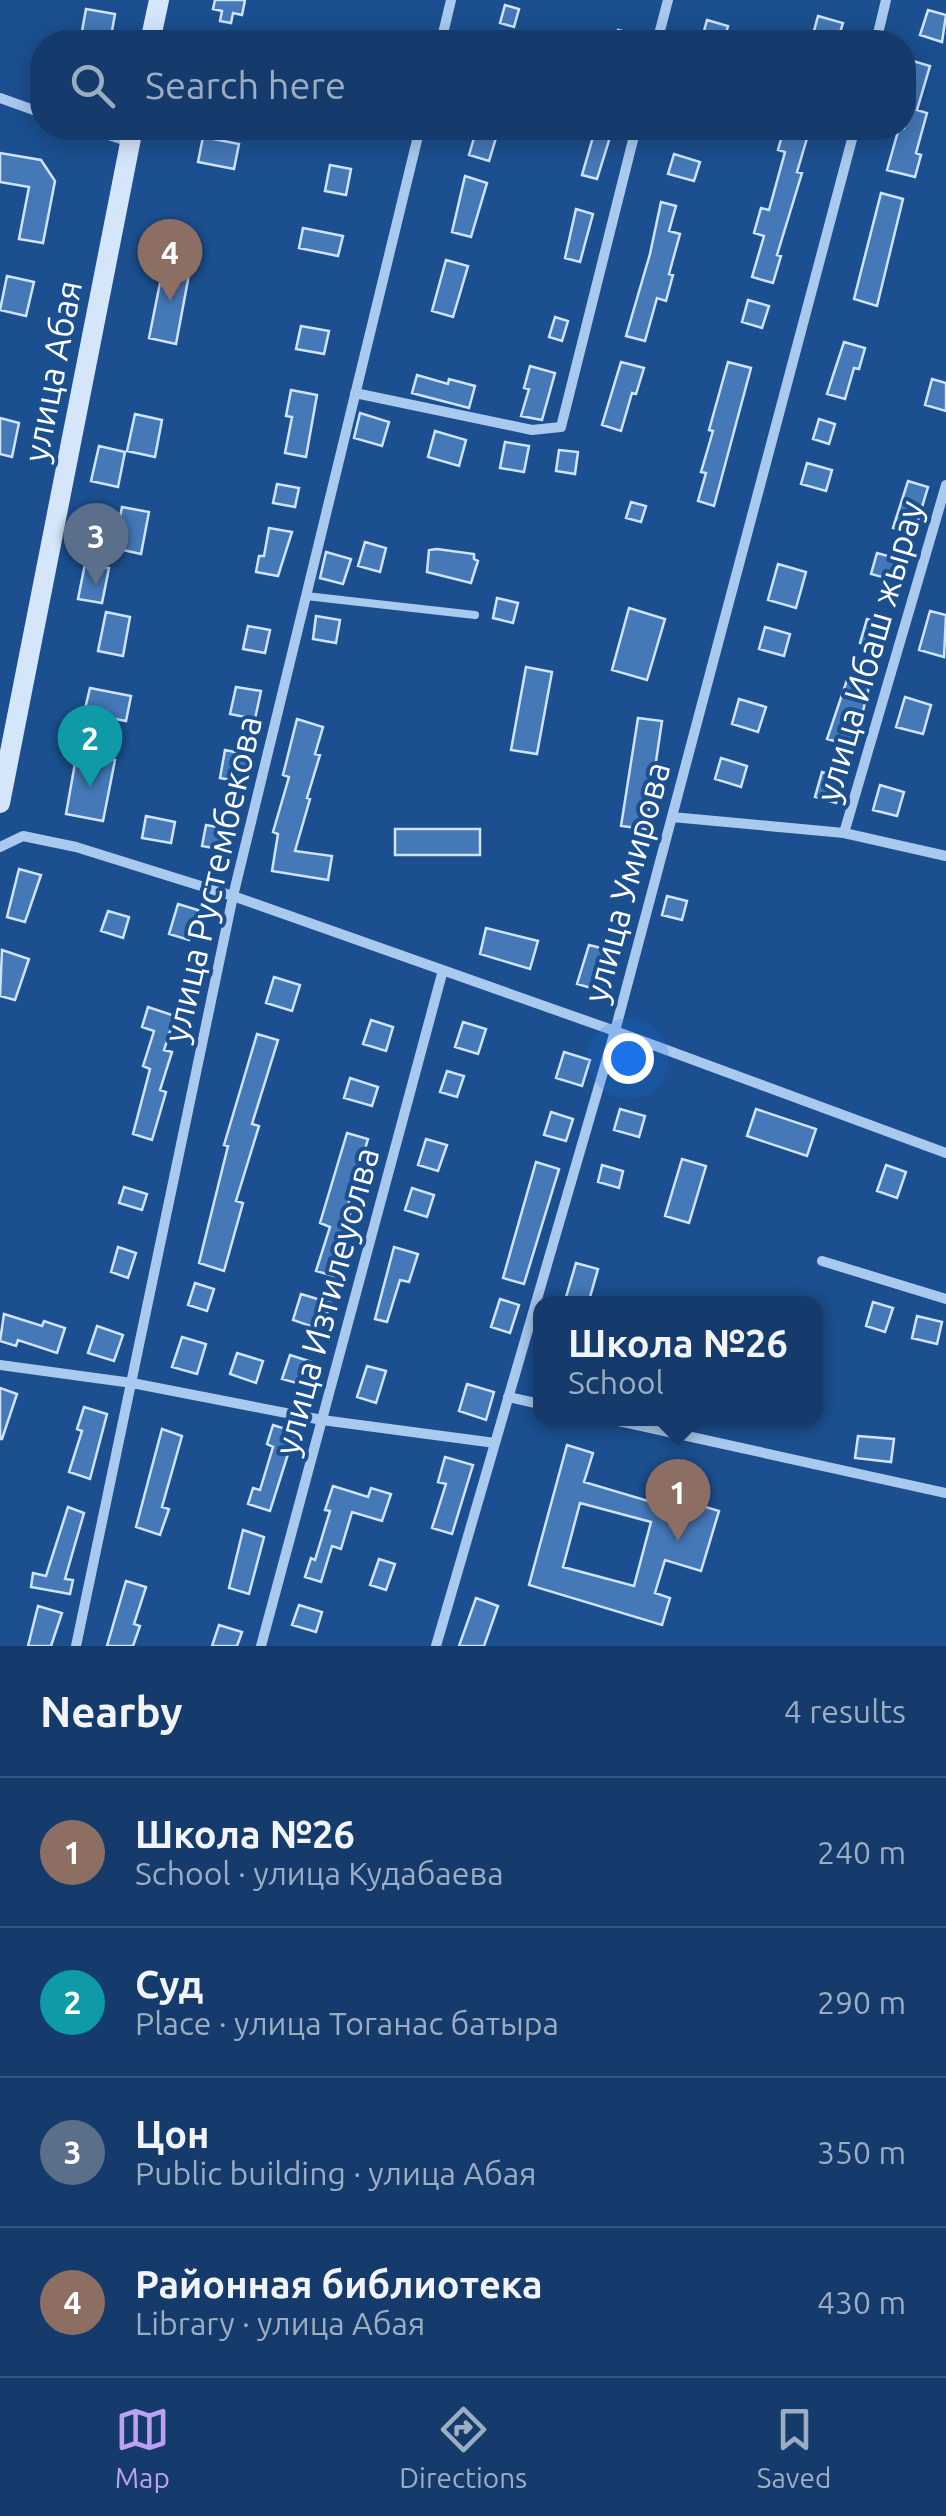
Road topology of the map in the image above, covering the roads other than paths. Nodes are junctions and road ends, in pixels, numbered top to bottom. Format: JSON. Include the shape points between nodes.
{"nodes":[{"id":1,"x":158,"y":0,"type":"edge"},
{"id":2,"x":451,"y":0,"type":"edge"},
{"id":3,"x":668,"y":0,"type":"edge"},
{"id":4,"x":886,"y":0,"type":"edge"},
{"id":5,"x":152,"y":30,"type":"edge"},
{"id":6,"x":444,"y":30,"type":"edge"},
{"id":7,"x":660,"y":30,"type":"edge"},
{"id":8,"x":879,"y":30,"type":"edge"},
{"id":9,"x":0,"y":98,"type":"edge"},
{"id":10,"x":30,"y":109,"type":"edge"},
{"id":11,"x":130,"y":140,"type":"edge"},
{"id":12,"x":417,"y":140,"type":"edge"},
{"id":13,"x":633,"y":140,"type":"edge"},
{"id":14,"x":852,"y":140,"type":"edge"},
{"id":15,"x":355,"y":393,"type":"junction"},
{"id":16,"x":946,"y":485,"type":"edge"},
{"id":17,"x":306,"y":596,"type":"junction"},
{"id":18,"x":475,"y":615,"type":"dead end"},
{"id":19,"x":0,"y":803,"type":"edge"},
{"id":20,"x":672,"y":817,"type":"junction"},
{"id":21,"x":844,"y":833,"type":"junction"},
{"id":22,"x":0,"y":847,"type":"edge"},
{"id":23,"x":946,"y":856,"type":"edge"},
{"id":24,"x":233,"y":896,"type":"junction"},
{"id":25,"x":443,"y":970,"type":"junction"},
{"id":26,"x":615,"y":1031,"type":"junction"},
{"id":27,"x":946,"y":1153,"type":"edge"},
{"id":28,"x":822,"y":1261,"type":"dead end"},
{"id":29,"x":538,"y":1296,"type":"edge"},
{"id":30,"x":946,"y":1300,"type":"edge"},
{"id":31,"x":533,"y":1311,"type":"edge"},
{"id":32,"x":0,"y":1365,"type":"edge"},
{"id":33,"x":132,"y":1383,"type":"junction"},
{"id":34,"x":508,"y":1397,"type":"junction"},
{"id":35,"x":533,"y":1402,"type":"edge"},
{"id":36,"x":322,"y":1420,"type":"junction"},
{"id":37,"x":641,"y":1426,"type":"edge"},
{"id":38,"x":495,"y":1444,"type":"junction"},
{"id":39,"x":946,"y":1493,"type":"edge"},
{"id":40,"x":76,"y":1646,"type":"edge"},
{"id":41,"x":262,"y":1646,"type":"edge"},
{"id":42,"x":436,"y":1646,"type":"edge"}],
"edges":[{"from":1,"to":5,"type":"street"},
{"from":2,"to":6,"type":"street"},
{"from":3,"to":7,"type":"street"},
{"from":4,"to":8,"type":"street"},
{"from":9,"to":10,"type":"street"},
{"from":11,"to":19,"type":"street","name":"улица Абая"},
{"from":12,"to":15,"type":"street","name":"улица Рустембекова"},
{"from":13,"to":15,"type":"street","via":[[561,428],[532,430]]},
{"from":14,"to":20,"type":"street","name":"улица Умирова"},
{"from":15,"to":17,"type":"street","name":"улица Рустембекова"},
{"from":16,"to":21,"type":"street","name":"улица Ибаш жырау"},
{"from":17,"to":18,"type":"lane"},
{"from":17,"to":24,"type":"street","name":"улица Рустембекова"},
{"from":20,"to":21,"type":"street"},
{"from":20,"to":26,"type":"street","name":"улица Умирова"},
{"from":21,"to":23,"type":"street"},
{"from":22,"to":24,"type":"street","via":[[23,836],[76,847]]},
{"from":24,"to":25,"type":"street"},
{"from":24,"to":33,"type":"street","name":"улица Рустембекова"},
{"from":25,"to":26,"type":"street"},
{"from":25,"to":36,"type":"street","name":"улица Изтилеуолва"},
{"from":26,"to":27,"type":"street"},
{"from":26,"to":29,"type":"street","name":"улица Умирова"},
{"from":28,"to":30,"type":"street"},
{"from":31,"to":34,"type":"street","name":"улица Умирова"},
{"from":32,"to":33,"type":"street"},
{"from":33,"to":36,"type":"street"},
{"from":33,"to":40,"type":"street","name":"улица Рустембекова"},
{"from":34,"to":35,"type":"street"},
{"from":34,"to":38,"type":"street","name":"улица Умирова"},
{"from":36,"to":38,"type":"street"},
{"from":36,"to":41,"type":"street","name":"улица Изтилеуолва"},
{"from":37,"to":39,"type":"street"},
{"from":38,"to":42,"type":"street","name":"улица Умирова"}]}
